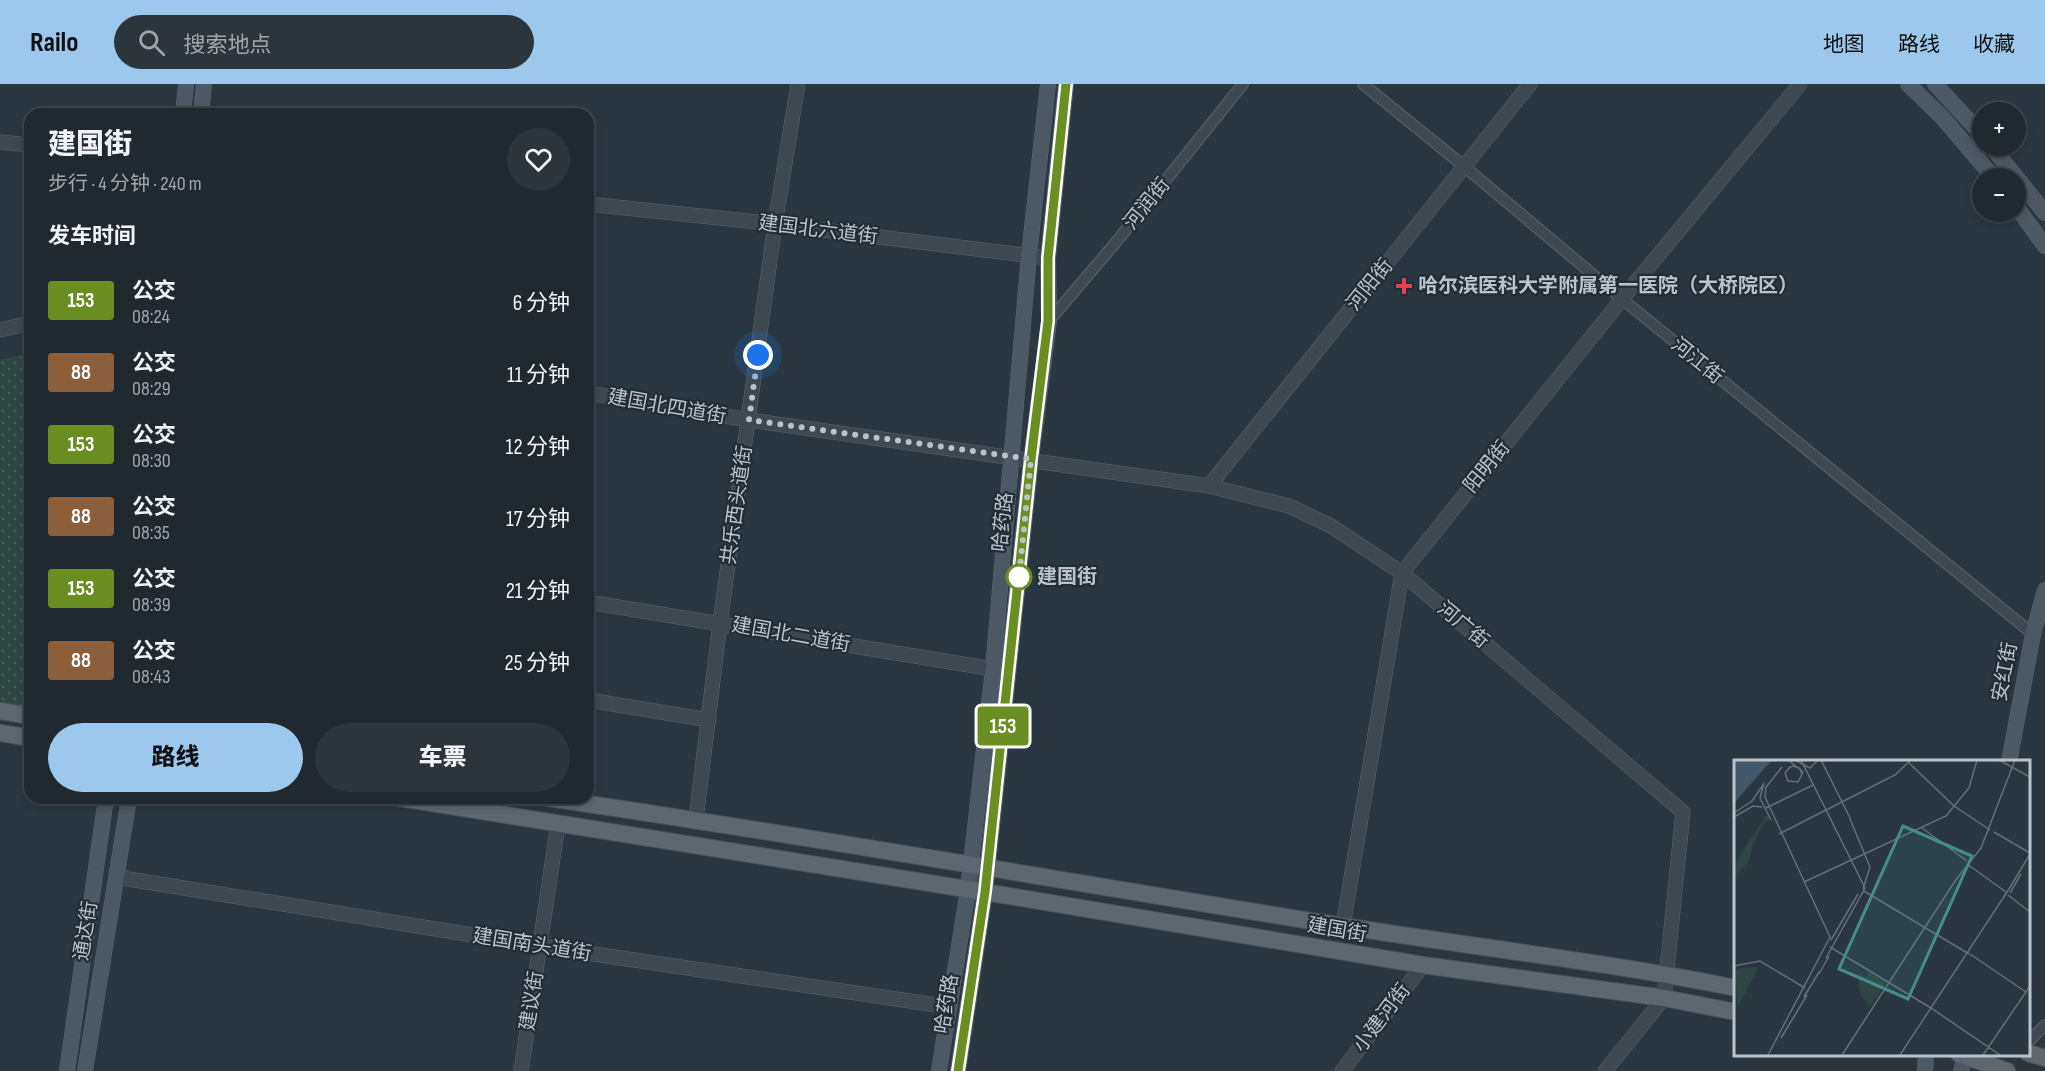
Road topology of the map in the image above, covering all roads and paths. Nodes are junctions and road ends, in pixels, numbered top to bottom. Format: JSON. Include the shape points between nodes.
{"nodes":[{"id":1,"x":186,"y":84,"type":"edge"},
{"id":2,"x":204,"y":84,"type":"edge"},
{"id":3,"x":798,"y":84,"type":"edge"},
{"id":4,"x":1048,"y":84,"type":"edge"},
{"id":5,"x":1066,"y":84,"type":"edge"},
{"id":6,"x":1243,"y":84,"type":"edge"},
{"id":7,"x":1363,"y":84,"type":"edge"},
{"id":8,"x":1530,"y":84,"type":"edge"},
{"id":9,"x":1800,"y":84,"type":"edge"},
{"id":10,"x":1908,"y":84,"type":"edge"},
{"id":11,"x":1935,"y":84,"type":"edge"},
{"id":12,"x":184,"y":108,"type":"edge"},
{"id":13,"x":202,"y":108,"type":"edge"},
{"id":14,"x":1972,"y":124,"type":"edge"},
{"id":15,"x":0,"y":142,"type":"edge"},
{"id":16,"x":24,"y":145,"type":"edge"},
{"id":17,"x":1999,"y":156,"type":"edge"},
{"id":18,"x":1465,"y":167,"type":"junction"},
{"id":19,"x":1985,"y":168,"type":"edge"},
{"id":20,"x":594,"y":205,"type":"edge"},
{"id":21,"x":2045,"y":213,"type":"edge"},
{"id":22,"x":2026,"y":220,"type":"edge"},
{"id":23,"x":775,"y":224,"type":"junction"},
{"id":24,"x":2045,"y":246,"type":"edge"},
{"id":25,"x":1029,"y":255,"type":"junction"},
{"id":26,"x":1048,"y":258,"type":"junction"},
{"id":27,"x":1622,"y":300,"type":"junction"},
{"id":28,"x":1048,"y":321,"type":"junction"},
{"id":29,"x":24,"y":324,"type":"edge"},
{"id":30,"x":0,"y":330,"type":"edge"},
{"id":31,"x":594,"y":394,"type":"edge"},
{"id":32,"x":749,"y":420,"type":"junction"},
{"id":33,"x":1012,"y":457,"type":"junction"},
{"id":34,"x":1031,"y":459,"type":"junction"},
{"id":35,"x":1209,"y":486,"type":"junction"},
{"id":36,"x":1402,"y":573,"type":"junction"},
{"id":37,"x":2045,"y":590,"type":"edge"},
{"id":38,"x":594,"y":603,"type":"edge"},
{"id":39,"x":720,"y":623,"type":"junction"},
{"id":40,"x":2033,"y":634,"type":"junction"},
{"id":41,"x":993,"y":669,"type":"junction"},
{"id":42,"x":594,"y":701,"type":"edge"},
{"id":43,"x":0,"y":711,"type":"edge"},
{"id":44,"x":24,"y":715,"type":"edge"},
{"id":45,"x":709,"y":720,"type":"junction"},
{"id":46,"x":0,"y":733,"type":"edge"},
{"id":47,"x":24,"y":737,"type":"edge"},
{"id":48,"x":2009,"y":760,"type":"edge"},
{"id":49,"x":105,"y":804,"type":"edge"},
{"id":50,"x":128,"y":804,"type":"edge"},
{"id":51,"x":436,"y":804,"type":"edge"},
{"id":52,"x":590,"y":804,"type":"edge"},
{"id":53,"x":696,"y":819,"type":"junction"},
{"id":54,"x":558,"y":824,"type":"junction"},
{"id":55,"x":979,"y":867,"type":"junction"},
{"id":56,"x":116,"y":877,"type":"junction"},
{"id":57,"x":976,"y":891,"type":"junction"},
{"id":58,"x":1343,"y":926,"type":"junction"},
{"id":59,"x":540,"y":946,"type":"junction"},
{"id":60,"x":1423,"y":965,"type":"junction"},
{"id":61,"x":1666,"y":974,"type":"junction"},
{"id":62,"x":1734,"y":988,"type":"edge"},
{"id":63,"x":1664,"y":998,"type":"junction"},
{"id":64,"x":950,"y":1007,"type":"junction"},
{"id":65,"x":1734,"y":1012,"type":"edge"},
{"id":66,"x":2045,"y":1024,"type":"edge"},
{"id":67,"x":2030,"y":1040,"type":"edge"},
{"id":68,"x":2030,"y":1054,"type":"edge"},
{"id":69,"x":1926,"y":1056,"type":"edge"},
{"id":70,"x":2045,"y":1058,"type":"edge"},
{"id":71,"x":1961,"y":1060,"type":"edge"},
{"id":72,"x":67,"y":1071,"type":"edge"},
{"id":73,"x":85,"y":1071,"type":"edge"},
{"id":74,"x":521,"y":1071,"type":"edge"},
{"id":75,"x":939,"y":1071,"type":"edge"},
{"id":76,"x":958,"y":1071,"type":"edge"},
{"id":77,"x":1342,"y":1071,"type":"edge"},
{"id":78,"x":1605,"y":1071,"type":"edge"},
{"id":79,"x":1925,"y":1071,"type":"edge"},
{"id":80,"x":2007,"y":1071,"type":"edge"}],
"edges":[{"from":1,"to":12,"type":"main road"},
{"from":2,"to":13,"type":"main road"},
{"from":3,"to":23,"type":"street","name":"共乐西头道街"},
{"from":4,"to":25,"type":"main road","name":"哈药路"},
{"from":5,"to":26,"type":"main road","name":"哈药路"},
{"from":6,"to":28,"type":"street","name":"河润街"},
{"from":7,"to":18,"type":"street","name":"河江街"},
{"from":8,"to":18,"type":"street","name":"河阳街"},
{"from":9,"to":27,"type":"street","name":"阳明街"},
{"from":10,"to":19,"type":"main road"},
{"from":11,"to":14,"type":"main road"},
{"from":15,"to":16,"type":"street"},
{"from":17,"to":21,"type":"main road"},
{"from":18,"to":27,"type":"street","name":"河江街"},
{"from":18,"to":35,"type":"street","name":"河阳街"},
{"from":20,"to":23,"type":"street","name":"建国北六道街"},
{"from":22,"to":24,"type":"main road"},
{"from":23,"to":25,"type":"street","name":"建国北六道街"},
{"from":23,"to":32,"type":"street","name":"共乐西头道街"},
{"from":25,"to":26,"type":"street","name":"建国北六道街"},
{"from":25,"to":33,"type":"main road","name":"哈药路"},
{"from":26,"to":28,"type":"main road","name":"哈药路"},
{"from":27,"to":36,"type":"street","name":"阳明街"},
{"from":27,"to":40,"type":"street","name":"河江街"},
{"from":28,"to":34,"type":"main road","name":"哈药路"},
{"from":29,"to":30,"type":"street"},
{"from":31,"to":32,"type":"street","name":"建国北四道街"},
{"from":32,"to":33,"type":"street","name":"建国北四道街"},
{"from":32,"to":39,"type":"street","name":"共乐西头道街"},
{"from":33,"to":34,"type":"street","name":"建国北四道街"},
{"from":33,"to":41,"type":"main road","name":"哈药路"},
{"from":34,"to":35,"type":"street","name":"河广街"},
{"from":34,"to":55,"type":"main road","name":"哈药路"},
{"from":35,"to":36,"type":"street","name":"河广街","via":[[1288,506],[1331,526]]},
{"from":36,"to":58,"type":"street","name":"阳明街"},
{"from":36,"to":61,"type":"street","name":"河广街","via":[[1683,812]]},
{"from":37,"to":40,"type":"main road","name":"安红街"},
{"from":38,"to":39,"type":"street","name":"建国北二道街"},
{"from":39,"to":41,"type":"street","name":"建国北二道街"},
{"from":39,"to":45,"type":"street","name":"共乐西头道街"},
{"from":40,"to":48,"type":"main road","name":"安红街"},
{"from":41,"to":55,"type":"main road","name":"哈药路"},
{"from":42,"to":45,"type":"street"},
{"from":43,"to":44,"type":"main road"},
{"from":45,"to":53,"type":"street","name":"共乐西头道街"},
{"from":46,"to":47,"type":"main road"},
{"from":49,"to":72,"type":"main road","name":"通达街"},
{"from":50,"to":56,"type":"main road","name":"通达街"},
{"from":51,"to":54,"type":"main road","name":"建国街"},
{"from":52,"to":53,"type":"main road","name":"建国街"},
{"from":53,"to":55,"type":"main road","name":"建国街"},
{"from":54,"to":57,"type":"main road","name":"建国街"},
{"from":54,"to":59,"type":"street","name":"建议街"},
{"from":55,"to":57,"type":"main road","name":"哈药路"},
{"from":55,"to":58,"type":"main road","name":"建国街"},
{"from":56,"to":59,"type":"street","name":"建国南头道街"},
{"from":56,"to":73,"type":"main road","name":"通达街"},
{"from":57,"to":60,"type":"main road","name":"建国街"},
{"from":57,"to":64,"type":"main road","name":"哈药路"},
{"from":57,"to":76,"type":"main road","name":"哈药路"},
{"from":58,"to":61,"type":"main road","name":"建国街"},
{"from":59,"to":64,"type":"street","name":"建国南头道街"},
{"from":59,"to":74,"type":"street","name":"建议街"},
{"from":60,"to":63,"type":"main road","name":"建国街"},
{"from":60,"to":77,"type":"street","name":"小建河街"},
{"from":61,"to":62,"type":"main road","name":"建国街"},
{"from":61,"to":63,"type":"street","name":"河广街"},
{"from":63,"to":65,"type":"main road","name":"建国街"},
{"from":63,"to":78,"type":"street"},
{"from":64,"to":75,"type":"main road","name":"哈药路"},
{"from":66,"to":67,"type":"street"},
{"from":68,"to":70,"type":"main road"},
{"from":69,"to":79,"type":"main road"},
{"from":71,"to":80,"type":"main road"}]}
